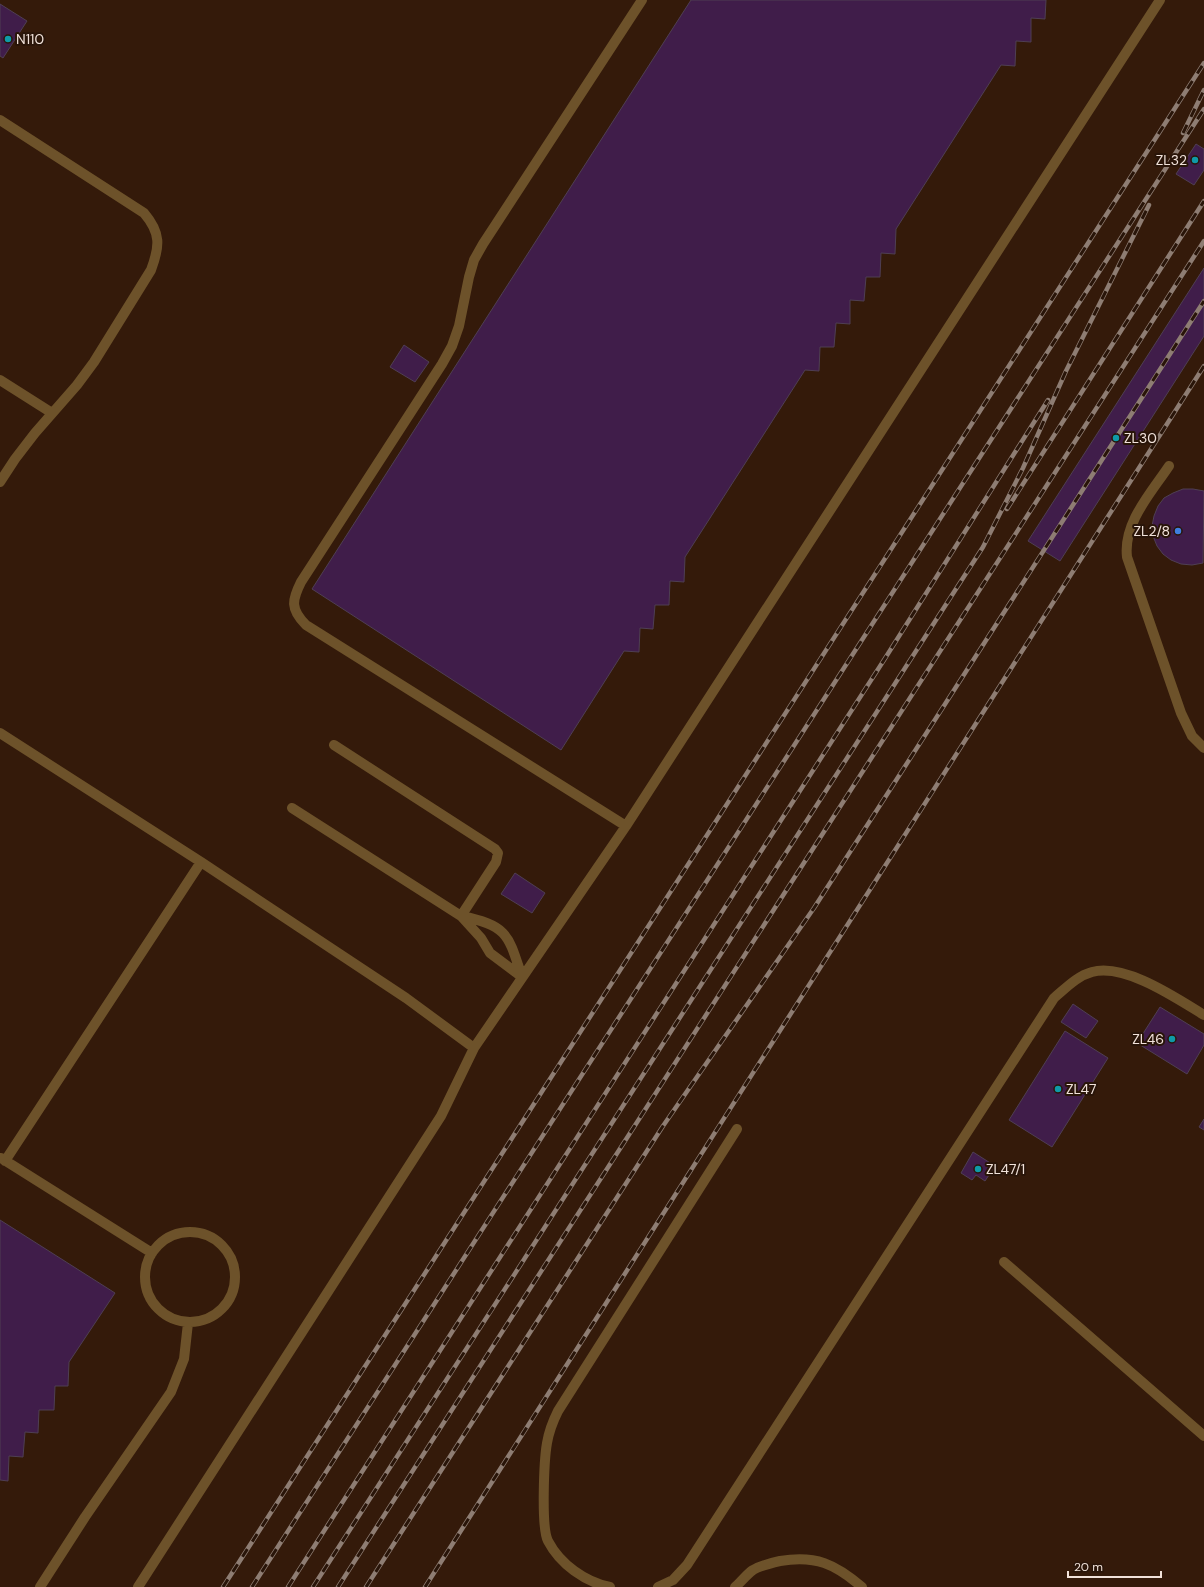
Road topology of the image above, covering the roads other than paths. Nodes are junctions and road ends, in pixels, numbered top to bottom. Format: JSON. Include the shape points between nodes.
{"nodes":[{"id":1,"x":642,"y":0,"type":"edge"},
{"id":2,"x":1160,"y":0,"type":"edge"},
{"id":3,"x":0,"y":120,"type":"edge"},
{"id":4,"x":0,"y":380,"type":"edge"},
{"id":5,"x":52,"y":413,"type":"junction"},
{"id":6,"x":1169,"y":466,"type":"dead end"},
{"id":7,"x":0,"y":482,"type":"edge"},
{"id":8,"x":0,"y":734,"type":"edge"},
{"id":9,"x":334,"y":745,"type":"dead end"},
{"id":10,"x":1204,"y":748,"type":"edge"},
{"id":11,"x":292,"y":808,"type":"dead end"},
{"id":12,"x":626,"y":826,"type":"junction"},
{"id":13,"x":201,"y":862,"type":"junction"},
{"id":14,"x":461,"y":916,"type":"junction"},
{"id":15,"x":522,"y":977,"type":"junction"},
{"id":16,"x":1204,"y":1015,"type":"edge"},
{"id":17,"x":474,"y":1048,"type":"junction"},
{"id":18,"x":736,"y":1129,"type":"dead end"},
{"id":19,"x":3,"y":1160,"type":"edge"},
{"id":20,"x":152,"y":1253,"type":"junction"},
{"id":21,"x":1004,"y":1262,"type":"dead end"},
{"id":22,"x":188,"y":1323,"type":"junction"},
{"id":23,"x":1204,"y":1436,"type":"edge"},
{"id":24,"x":40,"y":1587,"type":"edge"},
{"id":25,"x":138,"y":1587,"type":"edge"},
{"id":26,"x":610,"y":1587,"type":"edge"},
{"id":27,"x":658,"y":1587,"type":"edge"},
{"id":28,"x":735,"y":1587,"type":"edge"},
{"id":29,"x":862,"y":1587,"type":"edge"}],
"edges":[{"from":1,"to":12,"type":"lane","via":[[483,244],[474,260],[452,346],[301,582],[295,594],[294,606],[297,616],[306,625]]},
{"from":2,"to":12,"type":"lane"},
{"from":3,"to":5,"type":"lane","via":[[144,213],[154,224],[158,240],[157,256],[152,270],[94,362]]},
{"from":4,"to":5,"type":"lane"},
{"from":5,"to":7,"type":"lane"},
{"from":6,"to":10,"type":"lane","via":[[1133,524],[1127,540],[1127,557],[1181,713],[1192,736]]},
{"from":8,"to":13,"type":"lane"},
{"from":9,"to":14,"type":"lane","via":[[498,853],[496,862]]},
{"from":11,"to":14,"type":"lane"},
{"from":12,"to":15,"type":"lane"},
{"from":13,"to":17,"type":"lane","via":[[406,998]]},
{"from":13,"to":19,"type":"lane"},
{"from":14,"to":15,"type":"lane","via":[[490,953]]},
{"from":14,"to":15,"type":"lane","via":[[483,920],[502,931],[512,946]]},
{"from":15,"to":17,"type":"lane"},
{"from":16,"to":27,"type":"lane","via":[[1151,984],[1110,970],[1079,977],[1054,998],[687,1566],[673,1580]]},
{"from":17,"to":25,"type":"lane","via":[[441,1116]]},
{"from":18,"to":26,"type":"lane","via":[[551,1426],[547,1443],[543,1520],[547,1540],[572,1569],[589,1580]]},
{"from":19,"to":20,"type":"lane"},
{"from":20,"to":22,"type":"lane","via":[[144,1277],[148,1294],[157,1309],[180,1322]]},
{"from":20,"to":22,"type":"lane","via":[[166,1239],[185,1232],[195,1232],[222,1244],[232,1261],[235,1281],[227,1304],[207,1319]]},
{"from":21,"to":23,"type":"lane"},
{"from":22,"to":24,"type":"lane","via":[[184,1359],[171,1392]]},
{"from":28,"to":29,"type":"lane","via":[[752,1570],[792,1559],[812,1559],[826,1563]]}]}
